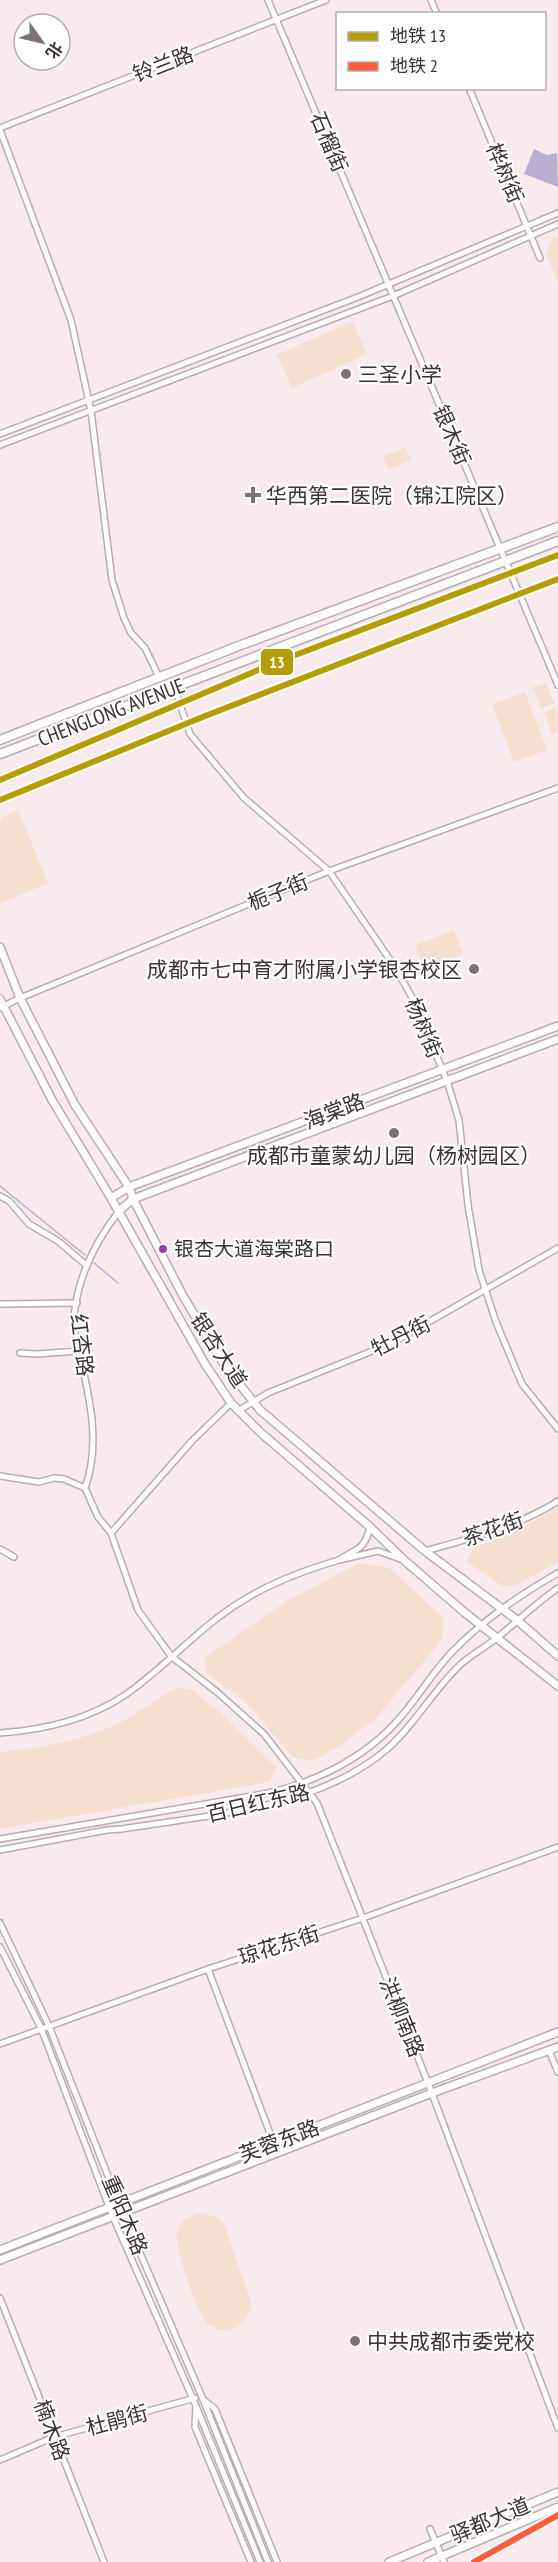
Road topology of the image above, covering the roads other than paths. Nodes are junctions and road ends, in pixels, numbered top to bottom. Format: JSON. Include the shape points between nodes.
{"nodes":[{"id":1,"x":268,"y":0,"type":"edge"},
{"id":2,"x":326,"y":0,"type":"edge"},
{"id":3,"x":277,"y":19,"type":"junction"},
{"id":4,"x":470,"y":90,"type":"edge"},
{"id":5,"x":0,"y":129,"type":"edge"},
{"id":6,"x":558,"y":213,"type":"edge"},
{"id":7,"x":558,"y":224,"type":"edge"},
{"id":8,"x":526,"y":225,"type":"junction"},
{"id":9,"x":531,"y":235,"type":"junction"},
{"id":10,"x":540,"y":258,"type":"dead end"},
{"id":11,"x":389,"y":284,"type":"junction"},
{"id":12,"x":393,"y":296,"type":"junction"},
{"id":13,"x":87,"y":401,"type":"junction"},
{"id":14,"x":91,"y":411,"type":"junction"},
{"id":15,"x":0,"y":434,"type":"edge"},
{"id":16,"x":0,"y":445,"type":"edge"},
{"id":17,"x":558,"y":526,"type":"edge"},
{"id":18,"x":558,"y":541,"type":"edge"},
{"id":19,"x":500,"y":549,"type":"junction"},
{"id":20,"x":506,"y":561,"type":"junction"},
{"id":21,"x":159,"y":677,"type":"junction"},
{"id":22,"x":558,"y":685,"type":"edge"},
{"id":23,"x":174,"y":687,"type":"junction"},
{"id":24,"x":0,"y":740,"type":"edge"},
{"id":25,"x":0,"y":754,"type":"edge"},
{"id":26,"x":558,"y":788,"type":"edge"},
{"id":27,"x":329,"y":871,"type":"junction"},
{"id":28,"x":0,"y":947,"type":"edge"},
{"id":29,"x":20,"y":998,"type":"junction"},
{"id":30,"x":0,"y":999,"type":"edge"},
{"id":31,"x":2,"y":1007,"type":"edge"},
{"id":32,"x":558,"y":1026,"type":"edge"},
{"id":33,"x":558,"y":1039,"type":"edge"},
{"id":34,"x":442,"y":1070,"type":"junction"},
{"id":35,"x":447,"y":1081,"type":"junction"},
{"id":36,"x":129,"y":1187,"type":"junction"},
{"id":37,"x":0,"y":1196,"type":"edge"},
{"id":38,"x":111,"y":1198,"type":"junction"},
{"id":39,"x":133,"y":1199,"type":"junction"},
{"id":40,"x":119,"y":1211,"type":"junction"},
{"id":41,"x":558,"y":1248,"type":"edge"},
{"id":42,"x":86,"y":1265,"type":"junction"},
{"id":43,"x":486,"y":1290,"type":"junction"},
{"id":44,"x":77,"y":1303,"type":"junction"},
{"id":45,"x":0,"y":1304,"type":"edge"},
{"id":46,"x":79,"y":1351,"type":"junction"},
{"id":47,"x":20,"y":1353,"type":"dead end"},
{"id":48,"x":254,"y":1401,"type":"junction"},
{"id":49,"x":231,"y":1403,"type":"junction"},
{"id":50,"x":238,"y":1411,"type":"junction"},
{"id":51,"x":558,"y":1429,"type":"edge"},
{"id":52,"x":0,"y":1476,"type":"edge"},
{"id":53,"x":85,"y":1488,"type":"junction"},
{"id":54,"x":558,"y":1501,"type":"edge"},
{"id":55,"x":370,"y":1527,"type":"junction"},
{"id":56,"x":111,"y":1533,"type":"junction"},
{"id":57,"x":0,"y":1549,"type":"edge"},
{"id":58,"x":425,"y":1551,"type":"junction"},
{"id":59,"x":14,"y":1557,"type":"dead end"},
{"id":60,"x":339,"y":1560,"type":"junction"},
{"id":61,"x":404,"y":1560,"type":"junction"},
{"id":62,"x":558,"y":1573,"type":"edge"},
{"id":63,"x":558,"y":1588,"type":"edge"},
{"id":64,"x":503,"y":1609,"type":"junction"},
{"id":65,"x":517,"y":1620,"type":"junction"},
{"id":66,"x":482,"y":1626,"type":"junction"},
{"id":67,"x":497,"y":1638,"type":"junction"},
{"id":68,"x":171,"y":1656,"type":"junction"},
{"id":69,"x":558,"y":1656,"type":"edge"},
{"id":70,"x":558,"y":1686,"type":"edge"},
{"id":71,"x":0,"y":1733,"type":"edge"},
{"id":72,"x":303,"y":1783,"type":"junction"},
{"id":73,"x":311,"y":1792,"type":"junction"},
{"id":74,"x":0,"y":1839,"type":"edge"},
{"id":75,"x":558,"y":1847,"type":"edge"},
{"id":76,"x":0,"y":1850,"type":"edge"},
{"id":77,"x":363,"y":1918,"type":"junction"},
{"id":78,"x":0,"y":1923,"type":"edge"},
{"id":79,"x":0,"y":1947,"type":"edge"},
{"id":80,"x":208,"y":1969,"type":"junction"},
{"id":81,"x":49,"y":2026,"type":"junction"},
{"id":82,"x":41,"y":2028,"type":"junction"},
{"id":83,"x":558,"y":2032,"type":"edge"},
{"id":84,"x":0,"y":2044,"type":"edge"},
{"id":85,"x":558,"y":2047,"type":"edge"},
{"id":86,"x":549,"y":2050,"type":"junction"},
{"id":87,"x":558,"y":2072,"type":"edge"},
{"id":88,"x":428,"y":2083,"type":"junction"},
{"id":89,"x":432,"y":2093,"type":"junction"},
{"id":90,"x":273,"y":2144,"type":"junction"},
{"id":91,"x":119,"y":2204,"type":"junction"},
{"id":92,"x":111,"y":2208,"type":"junction"},
{"id":93,"x":123,"y":2212,"type":"junction"},
{"id":94,"x":113,"y":2217,"type":"junction"},
{"id":95,"x":0,"y":2250,"type":"edge"},
{"id":96,"x":0,"y":2260,"type":"edge"},
{"id":97,"x":0,"y":2298,"type":"edge"},
{"id":98,"x":203,"y":2398,"type":"junction"},
{"id":99,"x":195,"y":2402,"type":"junction"},
{"id":100,"x":558,"y":2428,"type":"edge"},
{"id":101,"x":54,"y":2437,"type":"junction"},
{"id":102,"x":0,"y":2460,"type":"edge"},
{"id":103,"x":558,"y":2492,"type":"edge"},
{"id":104,"x":558,"y":2507,"type":"edge"},
{"id":105,"x":430,"y":2529,"type":"dead end"},
{"id":106,"x":436,"y":2542,"type":"junction"},
{"id":107,"x":443,"y":2559,"type":"edge"},
{"id":108,"x":104,"y":2562,"type":"edge"},
{"id":109,"x":251,"y":2562,"type":"edge"},
{"id":110,"x":260,"y":2562,"type":"edge"},
{"id":111,"x":268,"y":2562,"type":"edge"},
{"id":112,"x":277,"y":2562,"type":"edge"},
{"id":113,"x":389,"y":2562,"type":"edge"},
{"id":114,"x":428,"y":2562,"type":"edge"}],
"edges":[{"from":1,"to":3,"type":"street","name":"石榴街"},
{"from":2,"to":3,"type":"street","name":"铃兰路"},
{"from":3,"to":5,"type":"street","name":"铃兰路"},
{"from":3,"to":11,"type":"street","name":"石榴街"},
{"from":4,"to":8,"type":"street","name":"桦树街"},
{"from":5,"to":13,"type":"street","via":[[71,320]]},
{"from":6,"to":8,"type":"street"},
{"from":7,"to":9,"type":"street"},
{"from":8,"to":9,"type":"street","name":"桦树街"},
{"from":8,"to":11,"type":"street"},
{"from":9,"to":10,"type":"street","name":"桦树街"},
{"from":9,"to":12,"type":"street"},
{"from":11,"to":12,"type":"street","name":"银木街"},
{"from":11,"to":13,"type":"street"},
{"from":12,"to":14,"type":"street"},
{"from":12,"to":19,"type":"street","name":"银木街"},
{"from":13,"to":14,"type":"street"},
{"from":13,"to":15,"type":"street"},
{"from":14,"to":16,"type":"street"},
{"from":14,"to":21,"type":"street","via":[[112,580],[131,633],[145,648]]},
{"from":17,"to":19,"type":"highway","name":"CHENGLONG AVENUE"},
{"from":18,"to":20,"type":"highway","name":"CHENGLONG AVENUE"},
{"from":19,"to":20,"type":"street","name":"银木街"},
{"from":19,"to":21,"type":"highway","name":"CHENGLONG AVENUE"},
{"from":20,"to":22,"type":"street","name":"银木街"},
{"from":20,"to":23,"type":"highway","name":"CHENGLONG AVENUE"},
{"from":21,"to":24,"type":"highway","name":"CHENGLONG AVENUE"},
{"from":23,"to":25,"type":"highway","name":"CHENGLONG AVENUE"},
{"from":23,"to":27,"type":"street","name":"杨树街","via":[[190,734],[212,762],[269,820]]},
{"from":26,"to":27,"type":"street","name":"栀子街"},
{"from":27,"to":29,"type":"street","name":"栀子街"},
{"from":27,"to":34,"type":"street","name":"杨树街","via":[[414,1000]]},
{"from":28,"to":29,"type":"main road","name":"银杏大道"},
{"from":29,"to":31,"type":"street","name":"栀子街"},
{"from":29,"to":36,"type":"main road","name":"银杏大道","via":[[75,1105]]},
{"from":30,"to":31,"type":"main road","name":"银杏大道"},
{"from":31,"to":38,"type":"main road","name":"银杏大道"},
{"from":32,"to":34,"type":"main road","name":"海棠路"},
{"from":33,"to":35,"type":"main road","name":"海棠路"},
{"from":34,"to":35,"type":"street","name":"杨树街"},
{"from":34,"to":36,"type":"main road","name":"海棠路"},
{"from":35,"to":39,"type":"main road","name":"海棠路"},
{"from":35,"to":43,"type":"street","name":"杨树街","via":[[459,1120],[468,1205]]},
{"from":36,"to":38,"type":"main road","name":"海棠路"},
{"from":36,"to":39,"type":"main road","name":"银杏大道"},
{"from":37,"to":42,"type":"street","via":[[29,1224]]},
{"from":38,"to":40,"type":"main road","name":"银杏大道"},
{"from":39,"to":40,"type":"main road","name":"海棠路"},
{"from":39,"to":48,"type":"main road","name":"银杏大道","via":[[183,1296],[225,1366]]},
{"from":40,"to":42,"type":"street","name":"红杏路","via":[[101,1234]]},
{"from":40,"to":49,"type":"main road","name":"银杏大道"},
{"from":41,"to":43,"type":"street","name":"牡丹街"},
{"from":42,"to":44,"type":"street","name":"红杏路"},
{"from":43,"to":48,"type":"street","name":"牡丹街","via":[[392,1343]]},
{"from":43,"to":51,"type":"street","name":"杨树街","via":[[522,1383]]},
{"from":44,"to":45,"type":"street"},
{"from":44,"to":46,"type":"street","name":"红杏路","via":[[74,1317]]},
{"from":46,"to":47,"type":"street"},
{"from":46,"to":53,"type":"street","name":"红杏路","via":[[94,1439]]},
{"from":48,"to":50,"type":"street","name":"牡丹街"},
{"from":48,"to":58,"type":"main road","name":"银杏大道","via":[[272,1422]]},
{"from":49,"to":50,"type":"main road","name":"银杏大道"},
{"from":49,"to":56,"type":"street"},
{"from":50,"to":55,"type":"main road","name":"银杏大道"},
{"from":52,"to":53,"type":"street","via":[[39,1482],[64,1479]]},
{"from":53,"to":56,"type":"street","name":"洪柳南路","via":[[98,1517]]},
{"from":54,"to":58,"type":"street","name":"茶花街","via":[[516,1524]]},
{"from":55,"to":60,"type":"street","via":[[360,1549]]},
{"from":55,"to":61,"type":"main road","name":"银杏大道"},
{"from":56,"to":68,"type":"street","name":"洪柳南路","via":[[138,1610]]},
{"from":57,"to":59,"type":"street"},
{"from":58,"to":64,"type":"main road","name":"银杏大道"},
{"from":60,"to":61,"type":"street","via":[[378,1551]]},
{"from":60,"to":68,"type":"street","via":[[303,1571],[241,1601]]},
{"from":61,"to":66,"type":"main road","name":"银杏大道"},
{"from":62,"to":64,"type":"street","name":"百日红东路"},
{"from":63,"to":65,"type":"street","name":"百日红东路"},
{"from":64,"to":65,"type":"main road","name":"银杏大道"},
{"from":64,"to":66,"type":"street","name":"百日红东路"},
{"from":65,"to":67,"type":"street","name":"百日红东路"},
{"from":65,"to":69,"type":"main road","name":"银杏大道"},
{"from":66,"to":67,"type":"main road","name":"银杏大道"},
{"from":66,"to":72,"type":"street","name":"百日红东路","via":[[450,1654],[382,1736],[351,1758]]},
{"from":67,"to":70,"type":"main road","name":"银杏大道"},
{"from":67,"to":73,"type":"street","name":"百日红东路","via":[[461,1664],[386,1750],[358,1771]]},
{"from":68,"to":71,"type":"street","via":[[139,1685],[101,1708],[32,1731]]},
{"from":68,"to":72,"type":"street","name":"洪柳南路","via":[[264,1734]]},
{"from":72,"to":73,"type":"street","name":"洪柳南路"},
{"from":72,"to":74,"type":"street","name":"百日红东路","via":[[263,1794]]},
{"from":73,"to":76,"type":"street","name":"百日红东路","via":[[277,1803]]},
{"from":73,"to":77,"type":"street","name":"洪柳南路"},
{"from":75,"to":77,"type":"street","name":"琼花东街"},
{"from":77,"to":80,"type":"street","name":"琼花东街"},
{"from":77,"to":88,"type":"street","name":"洪柳南路"},
{"from":78,"to":81,"type":"street","name":"重阳木路"},
{"from":79,"to":82,"type":"street","name":"重阳木路"},
{"from":80,"to":81,"type":"street","name":"琼花东街"},
{"from":80,"to":90,"type":"street"},
{"from":81,"to":82,"type":"street","name":"琼花东街"},
{"from":81,"to":91,"type":"street","name":"重阳木路"},
{"from":82,"to":84,"type":"street","name":"琼花东街"},
{"from":82,"to":92,"type":"street","name":"重阳木路"},
{"from":83,"to":88,"type":"main road","name":"芙蓉东路"},
{"from":85,"to":86,"type":"main road","name":"芙蓉东路"},
{"from":86,"to":87,"type":"street"},
{"from":86,"to":89,"type":"main road","name":"芙蓉东路"},
{"from":88,"to":89,"type":"street","name":"洪柳南路"},
{"from":88,"to":90,"type":"main road","name":"芙蓉东路"},
{"from":89,"to":93,"type":"main road","name":"芙蓉东路"},
{"from":89,"to":100,"type":"street","name":"洪柳南路"},
{"from":90,"to":91,"type":"main road","name":"芙蓉东路"},
{"from":91,"to":92,"type":"main road","name":"芙蓉东路"},
{"from":91,"to":93,"type":"street","name":"重阳木路"},
{"from":92,"to":94,"type":"street","name":"重阳木路"},
{"from":92,"to":95,"type":"main road","name":"芙蓉东路"},
{"from":93,"to":94,"type":"main road","name":"芙蓉东路"},
{"from":93,"to":98,"type":"street","name":"重阳木路"},
{"from":94,"to":96,"type":"main road","name":"芙蓉东路"},
{"from":94,"to":99,"type":"street","name":"重阳木路"},
{"from":97,"to":101,"type":"street","name":"楠木路"},
{"from":98,"to":99,"type":"street","name":"杜鹃街"},
{"from":98,"to":111,"type":"street","name":"重阳木路"},
{"from":98,"to":112,"type":"street","via":[[215,2409]]},
{"from":99,"to":101,"type":"street","name":"杜鹃街"},
{"from":99,"to":109,"type":"street","via":[[195,2427]]},
{"from":99,"to":110,"type":"street","name":"重阳木路"},
{"from":101,"to":102,"type":"street","name":"杜鹃街"},
{"from":101,"to":108,"type":"street","name":"楠木路"},
{"from":103,"to":106,"type":"main road","name":"驿都大道"},
{"from":104,"to":107,"type":"main road","name":"驿都大道"},
{"from":105,"to":106,"type":"street"},
{"from":106,"to":107,"type":"street"},
{"from":106,"to":113,"type":"main road","name":"驿都大道"},
{"from":107,"to":114,"type":"main road","name":"驿都大道"}]}
